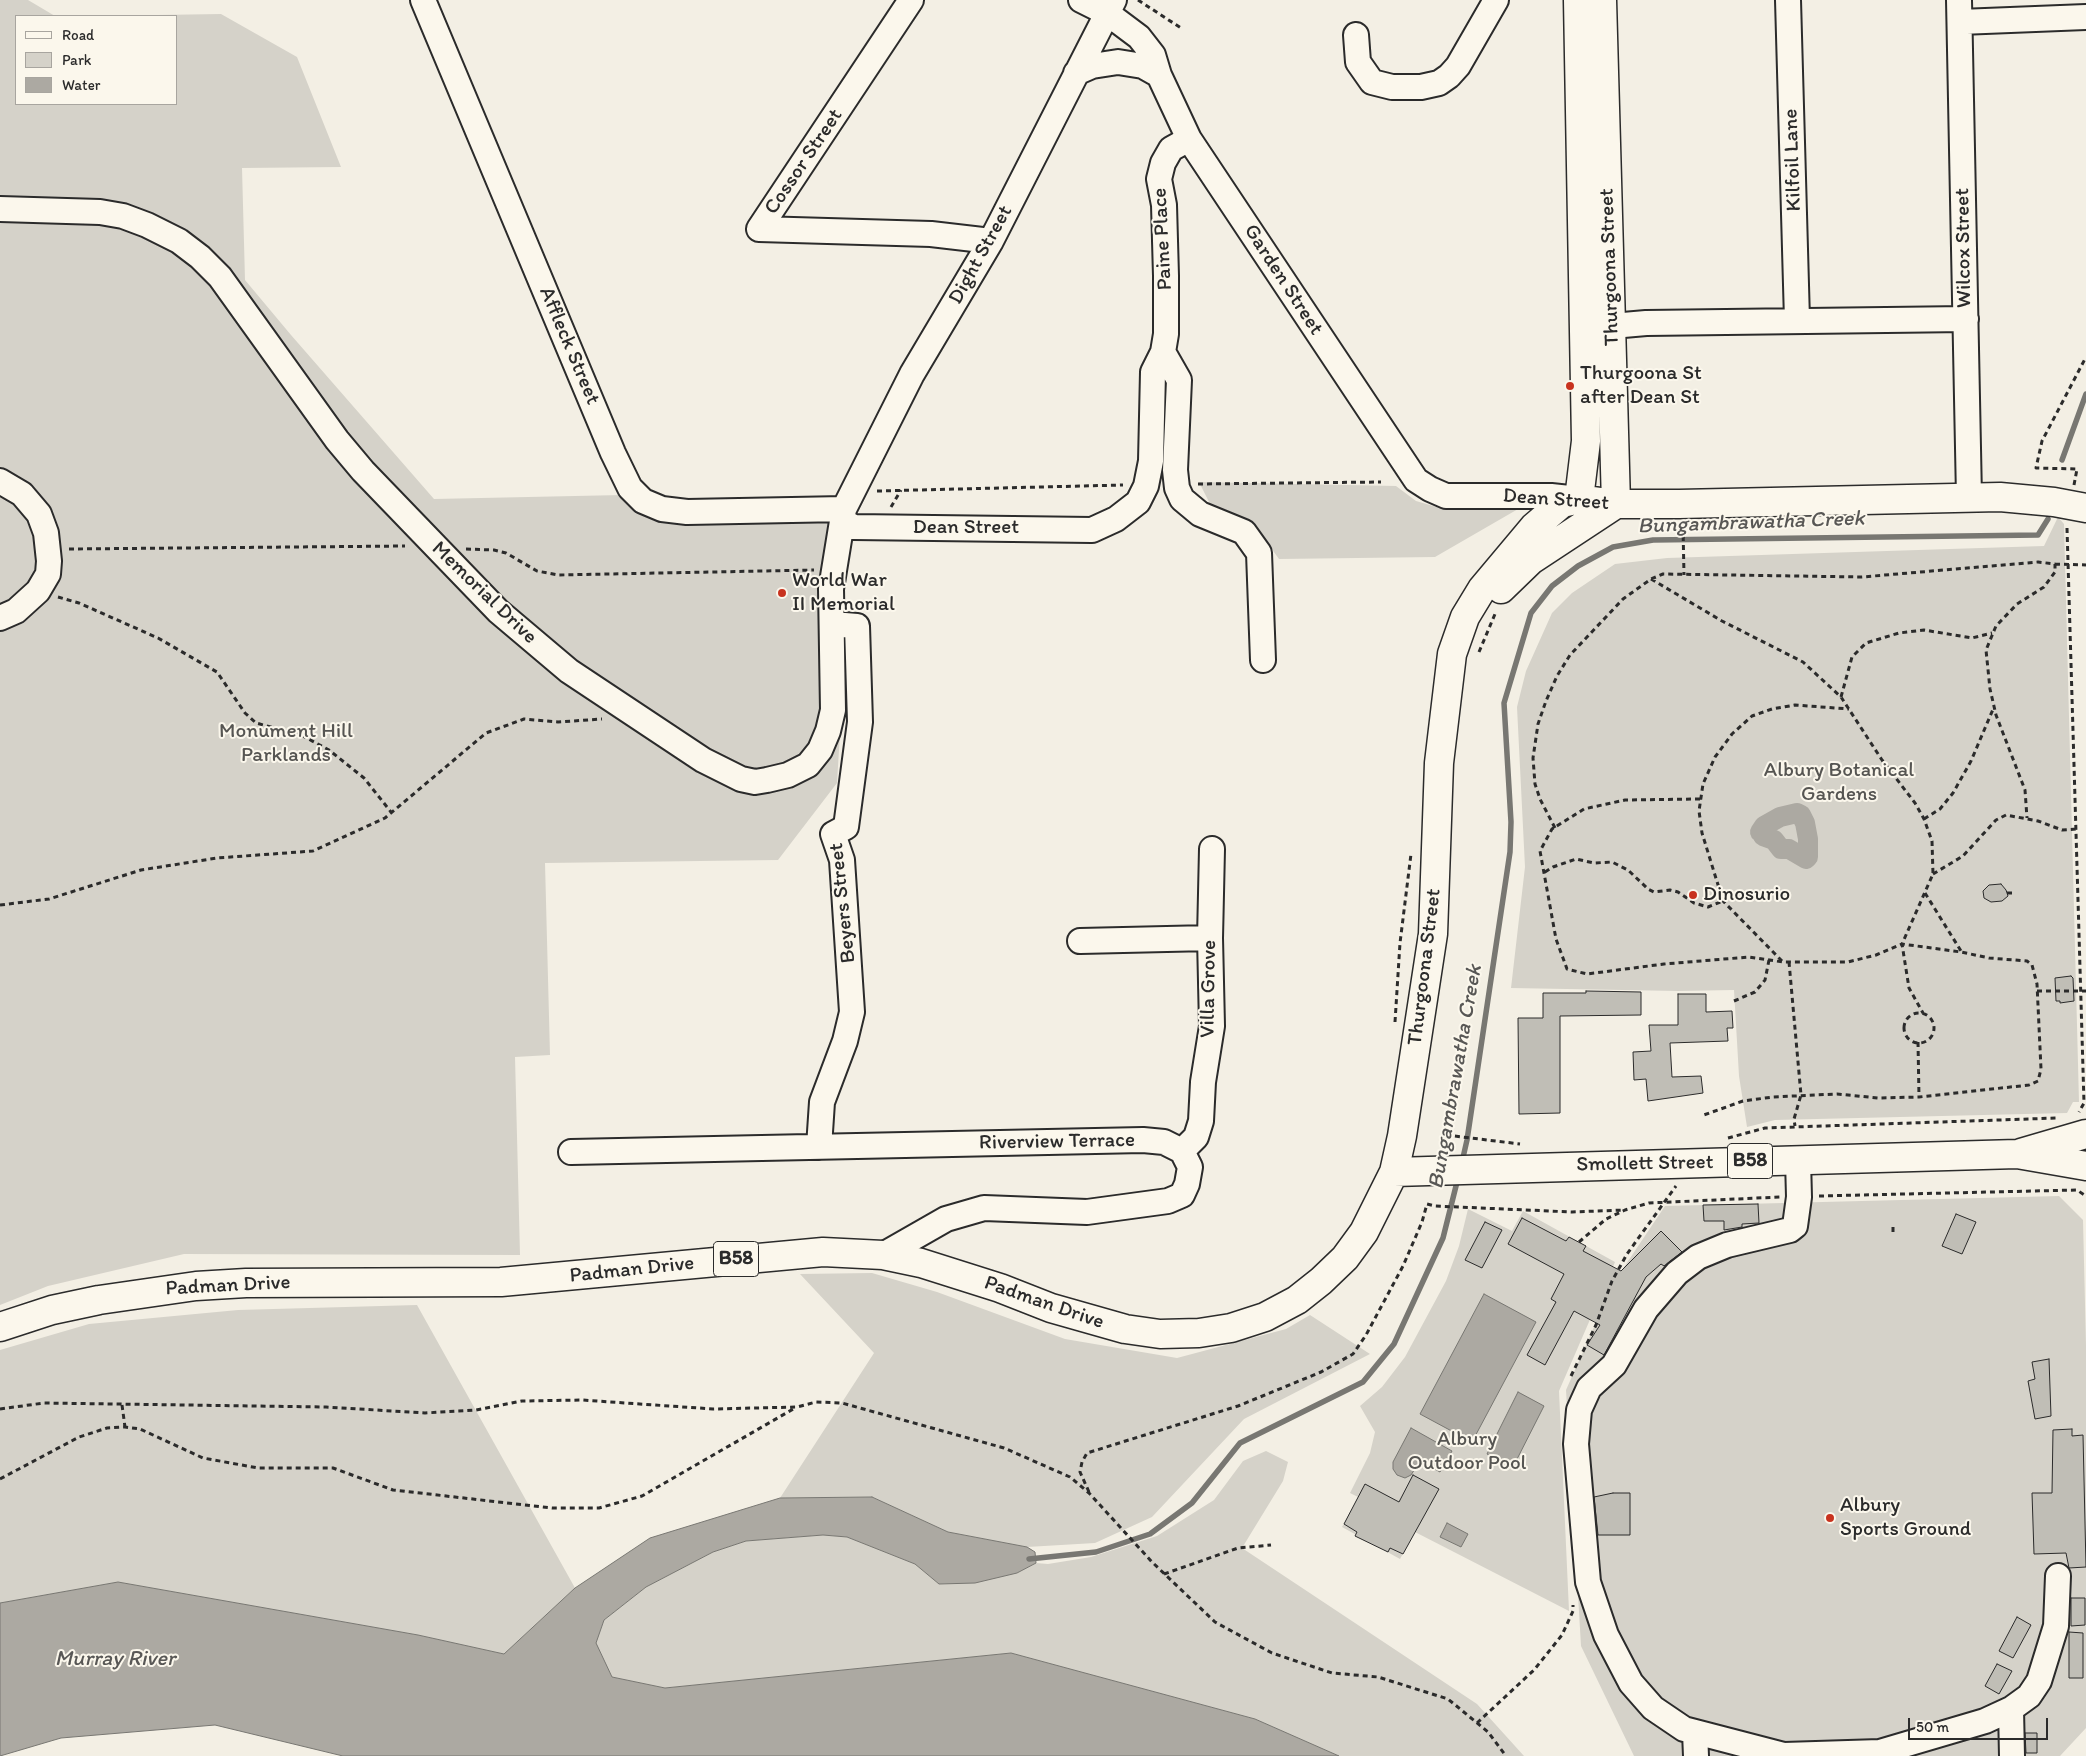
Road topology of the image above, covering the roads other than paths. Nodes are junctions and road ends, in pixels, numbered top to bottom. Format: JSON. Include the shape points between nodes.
{"nodes":[{"id":1,"x":423,"y":0,"type":"edge"},
{"id":2,"x":911,"y":0,"type":"edge"},
{"id":3,"x":1081,"y":0,"type":"edge"},
{"id":4,"x":1496,"y":0,"type":"edge"},
{"id":5,"x":1578,"y":0,"type":"edge"},
{"id":6,"x":1602,"y":0,"type":"edge"},
{"id":7,"x":1788,"y":0,"type":"edge"},
{"id":8,"x":1959,"y":11,"type":"edge"},
{"id":9,"x":1106,"y":14,"type":"edge"},
{"id":10,"x":2086,"y":17,"type":"edge"},
{"id":11,"x":1356,"y":35,"type":"dead end"},
{"id":12,"x":1076,"y":73,"type":"junction"},
{"id":13,"x":1159,"y":75,"type":"junction"},
{"id":14,"x":1189,"y":139,"type":"junction"},
{"id":15,"x":0,"y":210,"type":"edge"},
{"id":16,"x":991,"y":241,"type":"junction"},
{"id":17,"x":1966,"y":319,"type":"junction"},
{"id":18,"x":1797,"y":320,"type":"junction"},
{"id":19,"x":1612,"y":326,"type":"junction"},
{"id":20,"x":1584,"y":327,"type":"junction"},
{"id":21,"x":1163,"y":352,"type":"junction"},
{"id":22,"x":2081,"y":479,"type":"edge"},
{"id":23,"x":1416,"y":480,"type":"joint"},
{"id":24,"x":0,"y":481,"type":"edge"},
{"id":25,"x":1968,"y":497,"type":"junction"},
{"id":26,"x":2000,"y":497,"type":"junction"},
{"id":27,"x":1579,"y":499,"type":"junction"},
{"id":28,"x":1616,"y":504,"type":"junction"},
{"id":29,"x":847,"y":507,"type":"junction"},
{"id":30,"x":2076,"y":514,"type":"edge"},
{"id":31,"x":1092,"y":530,"type":"joint"},
{"id":32,"x":0,"y":618,"type":"edge"},
{"id":33,"x":832,"y":624,"type":"junction"},
{"id":34,"x":1263,"y":660,"type":"dead end"},
{"id":35,"x":1446,"y":702,"type":"junction"},
{"id":36,"x":1212,"y":849,"type":"dead end"},
{"id":37,"x":1210,"y":938,"type":"junction"},
{"id":38,"x":1080,"y":941,"type":"dead end"},
{"id":39,"x":2081,"y":1125,"type":"edge"},
{"id":40,"x":819,"y":1147,"type":"junction"},
{"id":41,"x":1182,"y":1151,"type":"junction"},
{"id":42,"x":571,"y":1152,"type":"dead end"},
{"id":43,"x":2017,"y":1154,"type":"junction"},
{"id":44,"x":1798,"y":1160,"type":"junction"},
{"id":45,"x":2086,"y":1166,"type":"edge"},
{"id":46,"x":1394,"y":1172,"type":"junction"},
{"id":47,"x":883,"y":1255,"type":"junction"},
{"id":48,"x":0,"y":1327,"type":"edge"},
{"id":49,"x":2058,"y":1576,"type":"dead end"},
{"id":50,"x":2010,"y":1709,"type":"junction"},
{"id":51,"x":1695,"y":1732,"type":"junction"},
{"id":52,"x":1696,"y":1756,"type":"edge"},
{"id":53,"x":2012,"y":1756,"type":"edge"}],
"edges":[{"from":1,"to":29,"type":"street","name":"Affleck Street","via":[[630,488],[643,501],[662,509],[688,512]]},
{"from":2,"to":16,"type":"street","name":"Cossor Street","via":[[759,229],[931,234]]},
{"from":3,"to":9,"type":"street","name":"Garden Street"},
{"from":4,"to":11,"type":"street","via":[[1458,66],[1439,83],[1392,88],[1372,82],[1358,62]]},
{"from":5,"to":20,"type":"main road","name":"Thurgoona Street"},
{"from":6,"to":19,"type":"main road","name":"Thurgoona Street"},
{"from":7,"to":18,"type":"street","name":"Kilfoil Lane"},
{"from":8,"to":10,"type":"street"},
{"from":8,"to":17,"type":"street","name":"Wilcox Street"},
{"from":9,"to":12,"type":"street","name":"Dight Street"},
{"from":9,"to":13,"type":"street","name":"Garden Street","via":[[1139,37],[1153,55]]},
{"from":12,"to":13,"type":"street","via":[[1092,66],[1118,62],[1143,66]]},
{"from":12,"to":16,"type":"street","name":"Dight Street"},
{"from":13,"to":14,"type":"street","name":"Garden Street"},
{"from":14,"to":21,"type":"street","name":"Paine Place","via":[[1171,150],[1159,179],[1164,206],[1166,276]]},
{"from":14,"to":23,"type":"street","name":"Garden Street"},
{"from":15,"to":33,"type":"street","name":"Memorial Drive","via":[[100,212],[123,216],[179,241],[200,257],[220,276],[337,440],[491,604],[569,671],[703,760],[754,782],[788,775],[808,765],[820,750],[833,710]]},
{"from":16,"to":29,"type":"street","name":"Dight Street","via":[[912,374]]},
{"from":17,"to":18,"type":"street"},
{"from":17,"to":25,"type":"street","name":"Wilcox Street"},
{"from":18,"to":19,"type":"street"},
{"from":19,"to":20,"type":"main road"},
{"from":19,"to":28,"type":"main road","name":"Thurgoona Street"},
{"from":20,"to":27,"type":"main road","name":"Thurgoona Street","via":[[1586,441]]},
{"from":21,"to":31,"type":"street","name":"Paine Place","via":[[1153,372],[1151,461],[1146,486],[1138,502]]},
{"from":21,"to":34,"type":"street","via":[[1178,380],[1175,470],[1182,499],[1200,514],[1244,532],[1259,553]]},
{"from":22,"to":26,"type":"main road","name":"Dean Street","via":[[2064,490]]},
{"from":23,"to":27,"type":"street","name":"Dean Street","via":[[1446,496]]},
{"from":24,"to":32,"type":"street","via":[[32,503],[39,514],[49,549],[48,574],[38,591],[16,610]]},
{"from":25,"to":26,"type":"main road","name":"Dean Street"},
{"from":25,"to":28,"type":"main road","name":"Dean Street"},
{"from":26,"to":30,"type":"main road","name":"Dean Street","via":[[2054,502]]},
{"from":27,"to":28,"type":"main road","name":"Dean Street"},
{"from":27,"to":35,"type":"main road","name":"Thurgoona Street","via":[[1562,503],[1540,521],[1482,590],[1465,617],[1454,645]]},
{"from":28,"to":35,"type":"main road","name":"Thurgoona Street","via":[[1539,554],[1505,584],[1470,636]]},
{"from":29,"to":31,"type":"street","name":"Dean Street","via":[[854,527]]},
{"from":29,"to":33,"type":"street","name":"Memorial Drive","via":[[833,570]]},
{"from":33,"to":40,"type":"street","name":"Beyers Street","via":[[857,626],[860,722],[846,827],[833,834],[842,860],[852,1012],[845,1041],[822,1102]]},
{"from":35,"to":46,"type":"main road","name":"Thurgoona Street","via":[[1438,790],[1433,934]]},
{"from":36,"to":37,"type":"street","name":"Villa Grove"},
{"from":37,"to":38,"type":"street"},
{"from":37,"to":41,"type":"street","name":"Villa Grove","via":[[1212,1026],[1201,1121],[1196,1137]]},
{"from":39,"to":43,"type":"main road","name":"Smollett Street","number":"B58"},
{"from":40,"to":41,"type":"street","name":"Riverview Terrace","via":[[1143,1140],[1164,1142]]},
{"from":40,"to":42,"type":"street","name":"Riverview Terrace"},
{"from":41,"to":47,"type":"street","via":[[1190,1167],[1187,1184],[1182,1195],[1168,1201],[1087,1212],[984,1208],[946,1219]]},
{"from":43,"to":44,"type":"main road","name":"Smollett Street","number":"B58"},
{"from":43,"to":45,"type":"main road","name":"Smollett Street","number":"B58"},
{"from":44,"to":46,"type":"main road","name":"Smollett Street","number":"B58"},
{"from":44,"to":51,"type":"street","via":[[1799,1197],[1793,1228],[1727,1245],[1698,1257],[1677,1272],[1646,1309],[1614,1365],[1589,1388],[1578,1410],[1576,1444],[1588,1582],[1606,1635],[1631,1683],[1653,1708],[1684,1729]]},
{"from":46,"to":47,"type":"main road","name":"Padman Drive","number":"B58","via":[[1364,1232],[1345,1258],[1321,1281],[1297,1300],[1265,1317],[1231,1328],[1160,1334],[1125,1329],[1051,1308],[963,1276]]},
{"from":47,"to":48,"type":"main road","name":"Padman Drive","number":"B58","via":[[790,1253],[501,1282],[196,1286],[99,1300],[52,1310]]},
{"from":49,"to":50,"type":"street","via":[[2056,1626],[2039,1681],[2029,1696]]},
{"from":50,"to":51,"type":"street","via":[[1985,1721],[1880,1752],[1784,1755]]},
{"from":50,"to":53,"type":"street"},
{"from":51,"to":52,"type":"street"}]}
